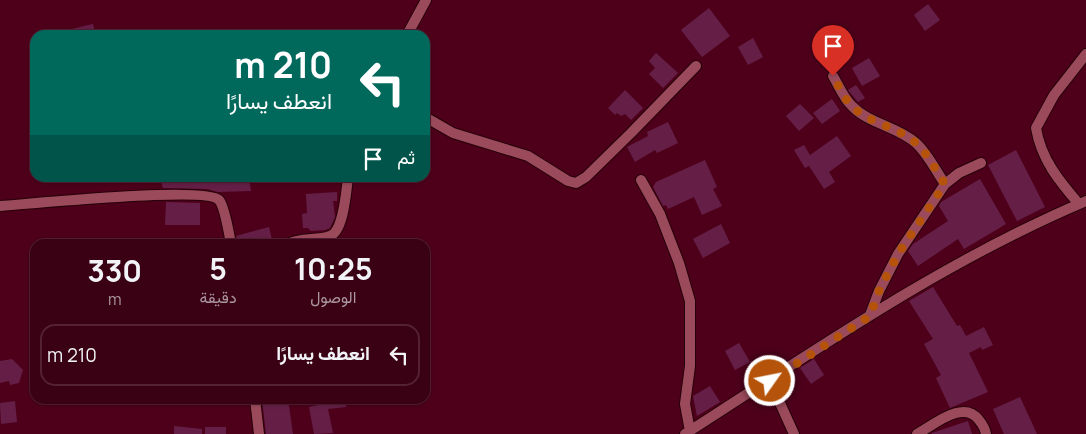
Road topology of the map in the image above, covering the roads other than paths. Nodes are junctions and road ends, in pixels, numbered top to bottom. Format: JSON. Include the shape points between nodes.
{"nodes":[{"id":1,"x":426,"y":0,"type":"edge"},
{"id":2,"x":410,"y":30,"type":"edge"},
{"id":3,"x":1086,"y":54,"type":"edge"},
{"id":4,"x":696,"y":66,"type":"dead end"},
{"id":5,"x":833,"y":76,"type":"dead end"},
{"id":6,"x":430,"y":120,"type":"edge"},
{"id":7,"x":981,"y":163,"type":"dead end"},
{"id":8,"x":641,"y":180,"type":"dead end"},
{"id":9,"x":347,"y":182,"type":"edge"},
{"id":10,"x":945,"y":184,"type":"junction"},
{"id":11,"x":1082,"y":202,"type":"edge"},
{"id":12,"x":0,"y":206,"type":"edge"},
{"id":13,"x":230,"y":239,"type":"edge"},
{"id":14,"x":304,"y":239,"type":"edge"},
{"id":15,"x":870,"y":316,"type":"junction"},
{"id":16,"x":770,"y":381,"type":"junction"},
{"id":17,"x":256,"y":404,"type":"edge"},
{"id":18,"x":688,"y":432,"type":"edge"},
{"id":19,"x":259,"y":434,"type":"edge"},
{"id":20,"x":794,"y":434,"type":"edge"},
{"id":21,"x":916,"y":434,"type":"edge"},
{"id":22,"x":986,"y":434,"type":"edge"}],
"edges":[{"from":1,"to":2,"type":"street"},
{"from":3,"to":11,"type":"street","via":[[1050,101],[1036,128],[1042,152],[1054,174]]},
{"from":4,"to":6,"type":"street","via":[[632,133],[576,183],[528,156],[453,134]]},
{"from":5,"to":10,"type":"street","via":[[851,106],[915,143]]},
{"from":7,"to":10,"type":"street"},
{"from":8,"to":18,"type":"street","via":[[660,214],[690,301],[690,366],[685,404]]},
{"from":9,"to":14,"type":"street","via":[[338,228],[331,236]]},
{"from":10,"to":15,"type":"street","via":[[898,254]]},
{"from":11,"to":15,"type":"street","via":[[978,251]]},
{"from":12,"to":13,"type":"street","via":[[166,194],[211,195],[219,200],[222,207]]},
{"from":15,"to":16,"type":"street"},
{"from":16,"to":18,"type":"street"},
{"from":16,"to":20,"type":"street"},
{"from":17,"to":19,"type":"street"},
{"from":21,"to":22,"type":"street","via":[[959,411],[968,411],[977,417]]}]}
